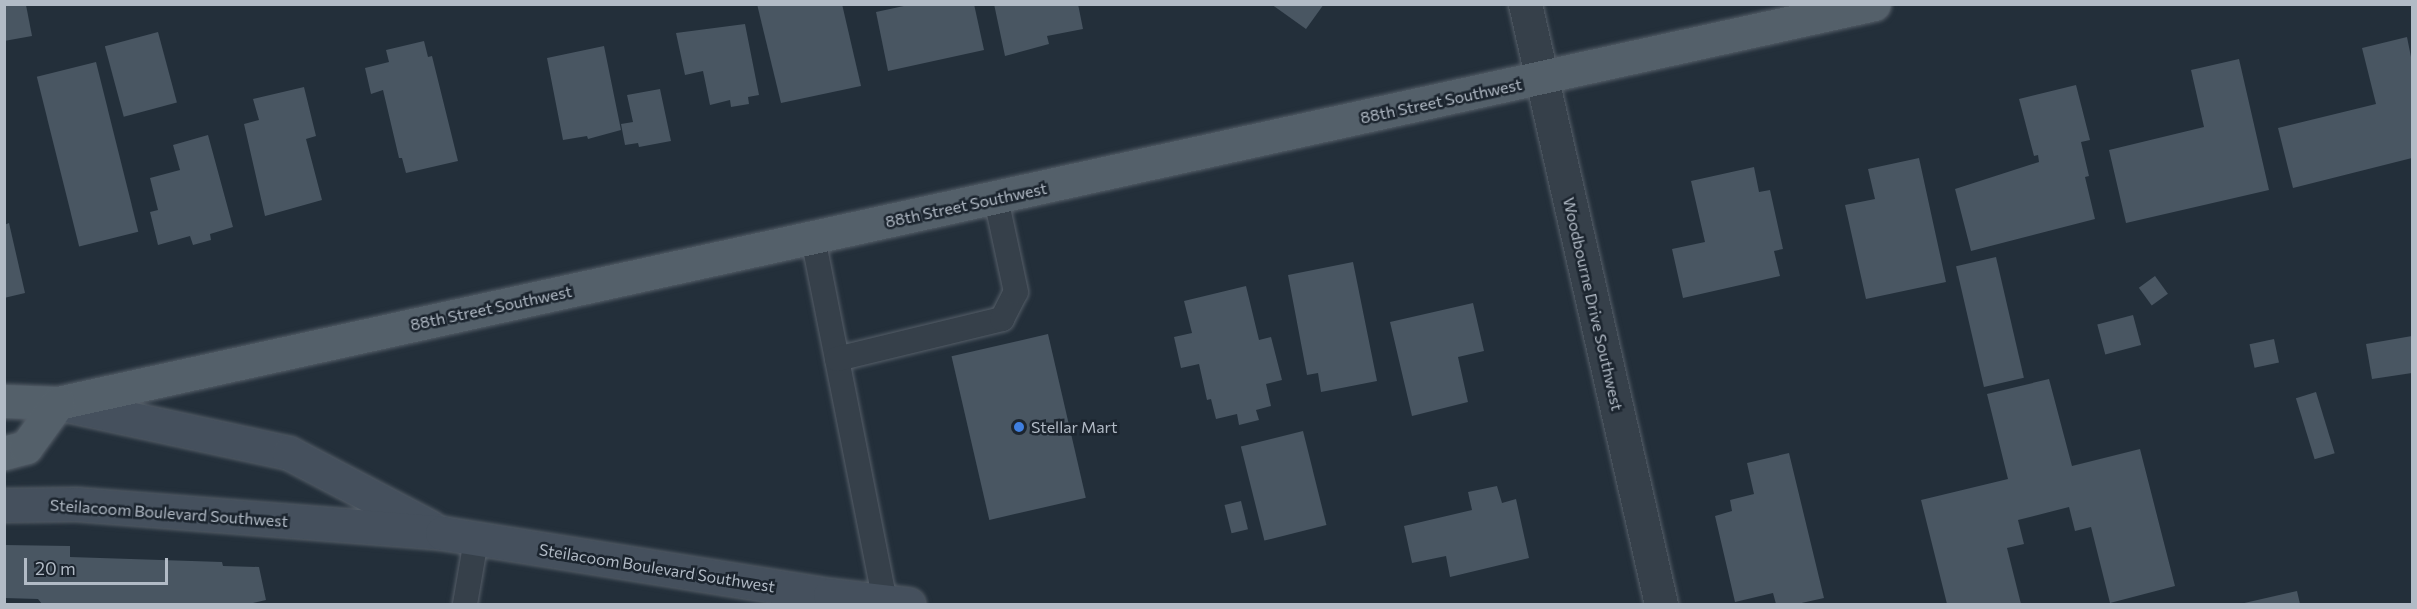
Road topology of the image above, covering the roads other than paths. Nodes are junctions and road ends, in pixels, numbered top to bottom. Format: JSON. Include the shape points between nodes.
{"nodes":[{"id":1,"x":1525,"y":4,"type":"edge"},
{"id":2,"x":1874,"y":4,"type":"edge"},
{"id":3,"x":1543,"y":78,"type":"junction"},
{"id":4,"x":996,"y":199,"type":"junction"},
{"id":5,"x":813,"y":238,"type":"junction"},
{"id":6,"x":837,"y":359,"type":"junction"},
{"id":7,"x":4,"y":401,"type":"edge"},
{"id":8,"x":58,"y":403,"type":"junction"},
{"id":9,"x":4,"y":453,"type":"edge"},
{"id":10,"x":4,"y":505,"type":"edge"},
{"id":11,"x":442,"y":533,"type":"junction"},
{"id":12,"x":476,"y":540,"type":"junction"},
{"id":13,"x":896,"y":603,"type":"edge"},
{"id":14,"x":465,"y":604,"type":"edge"},
{"id":15,"x":1661,"y":604,"type":"edge"}],
"edges":[{"from":1,"to":3,"type":"street","name":"Woodbourne Drive Southwest"},
{"from":2,"to":3,"type":"main road","name":"88th Street Southwest"},
{"from":3,"to":4,"type":"main road","name":"88th Street Southwest"},
{"from":3,"to":15,"type":"street","name":"Woodbourne Drive Southwest"},
{"from":4,"to":5,"type":"main road","name":"88th Street Southwest"},
{"from":4,"to":6,"type":"lane","via":[[1016,292],[1002,319]]},
{"from":5,"to":6,"type":"lane"},
{"from":5,"to":8,"type":"main road","name":"88th Street Southwest"},
{"from":6,"to":13,"type":"lane"},
{"from":7,"to":8,"type":"main road","name":"Steilacoom Boulevard Southwest"},
{"from":8,"to":9,"type":"main road","via":[[26,447]]},
{"from":8,"to":11,"type":"main road","name":"Steilacoom Boulevard Southwest","via":[[289,453]]},
{"from":10,"to":11,"type":"main road","name":"Steilacoom Boulevard Southwest","via":[[76,504]]},
{"from":11,"to":12,"type":"main road","name":"Steilacoom Boulevard Southwest"},
{"from":12,"to":13,"type":"main road","name":"Steilacoom Boulevard Southwest"},
{"from":12,"to":14,"type":"lane"}]}
